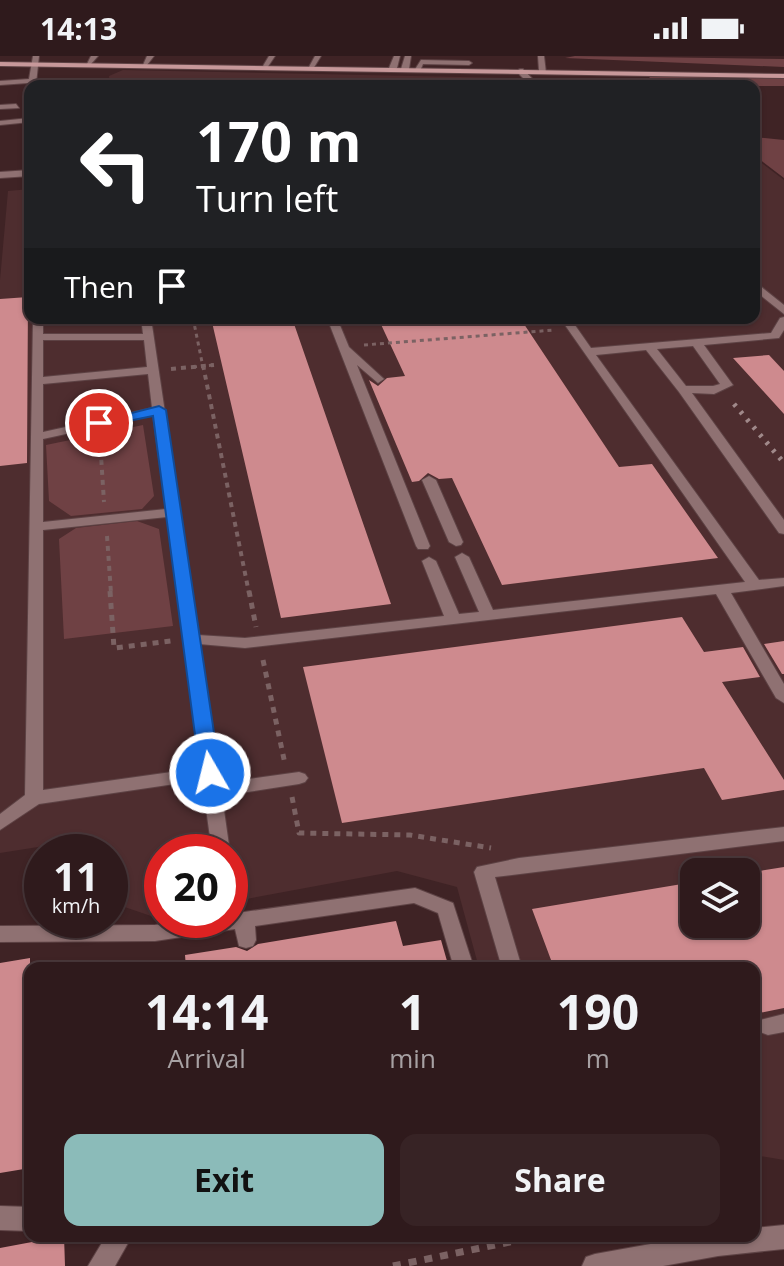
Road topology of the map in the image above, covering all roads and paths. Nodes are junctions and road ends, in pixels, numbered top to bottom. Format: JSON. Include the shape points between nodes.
{"nodes":[{"id":1,"x":151,"y":56,"type":"edge"},
{"id":2,"x":272,"y":56,"type":"edge"},
{"id":3,"x":318,"y":56,"type":"edge"},
{"id":4,"x":397,"y":56,"type":"edge"},
{"id":5,"x":408,"y":56,"type":"edge"},
{"id":6,"x":541,"y":56,"type":"edge"},
{"id":7,"x":36,"y":59,"type":"edge"},
{"id":8,"x":92,"y":59,"type":"edge"},
{"id":9,"x":469,"y":63,"type":"dead end"},
{"id":10,"x":0,"y":64,"type":"edge"},
{"id":11,"x":145,"y":64,"type":"junction"},
{"id":12,"x":267,"y":66,"type":"junction"},
{"id":13,"x":313,"y":67,"type":"junction"},
{"id":14,"x":393,"y":68,"type":"junction"},
{"id":15,"x":405,"y":69,"type":"junction"},
{"id":16,"x":417,"y":69,"type":"junction"},
{"id":17,"x":520,"y":71,"type":"junction"},
{"id":18,"x":543,"y":71,"type":"junction"},
{"id":19,"x":784,"y":76,"type":"edge"},
{"id":20,"x":33,"y":80,"type":"edge"},
{"id":21,"x":529,"y":80,"type":"edge"},
{"id":22,"x":0,"y":83,"type":"edge"},
{"id":23,"x":24,"y":84,"type":"edge"},
{"id":24,"x":16,"y":106,"type":"dead end"},
{"id":25,"x":0,"y":107,"type":"edge"},
{"id":26,"x":24,"y":121,"type":"edge"},
{"id":27,"x":0,"y":123,"type":"edge"},
{"id":28,"x":24,"y":173,"type":"edge"},
{"id":29,"x":0,"y":175,"type":"edge"},
{"id":30,"x":760,"y":289,"type":"edge"},
{"id":31,"x":784,"y":311,"type":"edge"},
{"id":32,"x":784,"y":320,"type":"edge"},
{"id":33,"x":38,"y":324,"type":"edge"},
{"id":34,"x":147,"y":324,"type":"edge"},
{"id":35,"x":194,"y":324,"type":"edge"},
{"id":36,"x":334,"y":324,"type":"edge"},
{"id":37,"x":559,"y":324,"type":"edge"},
{"id":38,"x":569,"y":324,"type":"edge"},
{"id":39,"x":38,"y":337,"type":"junction"},
{"id":40,"x":148,"y":337,"type":"junction"},
{"id":41,"x":696,"y":343,"type":"junction"},
{"id":42,"x":344,"y":347,"type":"junction"},
{"id":43,"x":649,"y":347,"type":"junction"},
{"id":44,"x":588,"y":352,"type":"junction"},
{"id":45,"x":214,"y":365,"type":"dead end"},
{"id":46,"x":203,"y":366,"type":"junction"},
{"id":47,"x":153,"y":370,"type":"junction"},
{"id":48,"x":378,"y":379,"type":"dead end"},
{"id":49,"x":37,"y":381,"type":"junction"},
{"id":50,"x":683,"y":389,"type":"junction"},
{"id":51,"x":159,"y":410,"type":"junction"},
{"id":52,"x":37,"y":437,"type":"junction"},
{"id":53,"x":429,"y":480,"type":"dead end"},
{"id":54,"x":173,"y":512,"type":"junction"},
{"id":55,"x":36,"y":527,"type":"junction"},
{"id":56,"x":784,"y":530,"type":"edge"},
{"id":57,"x":784,"y":582,"type":"edge"},
{"id":58,"x":755,"y":586,"type":"junction"},
{"id":59,"x":721,"y":589,"type":"junction"},
{"id":60,"x":488,"y":616,"type":"junction"},
{"id":61,"x":453,"y":619,"type":"junction"},
{"id":62,"x":113,"y":632,"type":"dead end"},
{"id":63,"x":191,"y":639,"type":"junction"},
{"id":64,"x":259,"y":641,"type":"junction"},
{"id":65,"x":163,"y":642,"type":"dead end"},
{"id":66,"x":784,"y":698,"type":"edge"},
{"id":67,"x":294,"y":779,"type":"junction"},
{"id":68,"x":211,"y":782,"type":"junction"},
{"id":69,"x":34,"y":798,"type":"junction"},
{"id":70,"x":0,"y":823,"type":"edge"},
{"id":71,"x":218,"y":834,"type":"edge"},
{"id":72,"x":784,"y":834,"type":"edge"},
{"id":73,"x":503,"y":850,"type":"dead end"},
{"id":74,"x":0,"y":934,"type":"edge"},
{"id":75,"x":462,"y":962,"type":"edge"},
{"id":76,"x":510,"y":962,"type":"edge"},
{"id":77,"x":0,"y":1218,"type":"edge"},
{"id":78,"x":24,"y":1219,"type":"edge"},
{"id":79,"x":784,"y":1237,"type":"edge"},
{"id":80,"x":760,"y":1240,"type":"edge"},
{"id":81,"x":116,"y":1242,"type":"edge"},
{"id":82,"x":510,"y":1242,"type":"edge"},
{"id":83,"x":737,"y":1242,"type":"edge"},
{"id":84,"x":101,"y":1266,"type":"edge"},
{"id":85,"x":393,"y":1266,"type":"edge"},
{"id":86,"x":595,"y":1266,"type":"edge"}],
"edges":[{"from":1,"to":11,"type":"street"},
{"from":2,"to":12,"type":"street"},
{"from":3,"to":13,"type":"street"},
{"from":4,"to":14,"type":"street"},
{"from":5,"to":15,"type":"street"},
{"from":6,"to":18,"type":"street"},
{"from":7,"to":8,"type":"main road"},
{"from":7,"to":10,"type":"main road"},
{"from":7,"to":20,"type":"street"},
{"from":8,"to":11,"type":"main road"},
{"from":9,"to":16,"type":"street","via":[[421,62]]},
{"from":11,"to":12,"type":"main road"},
{"from":12,"to":13,"type":"main road"},
{"from":13,"to":14,"type":"main road"},
{"from":14,"to":15,"type":"main road"},
{"from":15,"to":16,"type":"main road"},
{"from":16,"to":17,"type":"main road"},
{"from":17,"to":18,"type":"main road"},
{"from":17,"to":21,"type":"street"},
{"from":18,"to":19,"type":"main road"},
{"from":22,"to":23,"type":"street"},
{"from":24,"to":25,"type":"street"},
{"from":26,"to":27,"type":"street"},
{"from":28,"to":29,"type":"street"},
{"from":30,"to":31,"type":"street"},
{"from":32,"to":41,"type":"street","via":[[775,336]]},
{"from":33,"to":39,"type":"street"},
{"from":34,"to":40,"type":"street"},
{"from":35,"to":46,"type":"path"},
{"from":36,"to":42,"type":"street"},
{"from":37,"to":42,"type":"path"},
{"from":38,"to":44,"type":"street"},
{"from":39,"to":40,"type":"street"},
{"from":39,"to":49,"type":"street"},
{"from":40,"to":47,"type":"street"},
{"from":41,"to":43,"type":"street"},
{"from":41,"to":50,"type":"street","via":[[727,385]]},
{"from":42,"to":48,"type":"street"},
{"from":42,"to":61,"type":"street"},
{"from":43,"to":44,"type":"street"},
{"from":43,"to":50,"type":"street"},
{"from":44,"to":58,"type":"street"},
{"from":45,"to":46,"type":"path"},
{"from":46,"to":47,"type":"path"},
{"from":46,"to":64,"type":"path"},
{"from":47,"to":49,"type":"street"},
{"from":47,"to":51,"type":"street"},
{"from":49,"to":52,"type":"street"},
{"from":50,"to":56,"type":"street"},
{"from":51,"to":52,"type":"street"},
{"from":51,"to":54,"type":"street"},
{"from":52,"to":55,"type":"street"},
{"from":53,"to":60,"type":"street"},
{"from":54,"to":55,"type":"street"},
{"from":54,"to":63,"type":"street"},
{"from":55,"to":69,"type":"street"},
{"from":57,"to":58,"type":"street"},
{"from":58,"to":59,"type":"street"},
{"from":59,"to":60,"type":"street"},
{"from":59,"to":66,"type":"street"},
{"from":60,"to":61,"type":"street"},
{"from":61,"to":64,"type":"street"},
{"from":62,"to":65,"type":"path","via":[[114,648]]},
{"from":63,"to":64,"type":"street"},
{"from":63,"to":68,"type":"street"},
{"from":64,"to":67,"type":"path"},
{"from":67,"to":68,"type":"street"},
{"from":67,"to":73,"type":"path","via":[[299,833],[410,835]]},
{"from":68,"to":69,"type":"street"},
{"from":68,"to":71,"type":"street"},
{"from":69,"to":70,"type":"street"},
{"from":72,"to":76,"type":"street","via":[[484,872]]},
{"from":74,"to":75,"type":"street","via":[[245,930],[415,895],[446,908]]},
{"from":77,"to":78,"type":"street"},
{"from":79,"to":80,"type":"street"},
{"from":81,"to":84,"type":"street"},
{"from":82,"to":85,"type":"path"},
{"from":83,"to":86,"type":"street"}]}
